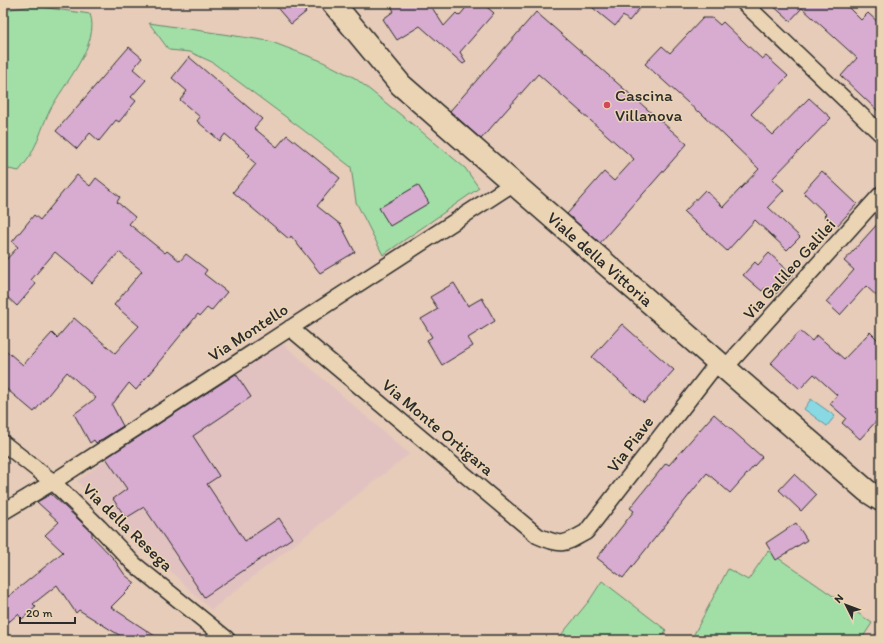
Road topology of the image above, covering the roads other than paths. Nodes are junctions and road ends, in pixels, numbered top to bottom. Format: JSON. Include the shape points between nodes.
{"nodes":[{"id":1,"x":333,"y":3,"type":"edge"},
{"id":2,"x":744,"y":3,"type":"edge"},
{"id":3,"x":881,"y":134,"type":"edge"},
{"id":4,"x":514,"y":183,"type":"junction"},
{"id":5,"x":881,"y":194,"type":"edge"},
{"id":6,"x":290,"y":328,"type":"junction"},
{"id":7,"x":722,"y":365,"type":"junction"},
{"id":8,"x":3,"y":443,"type":"edge"},
{"id":9,"x":53,"y":482,"type":"junction"},
{"id":10,"x":881,"y":500,"type":"edge"},
{"id":11,"x":3,"y":512,"type":"edge"},
{"id":12,"x":567,"y":543,"type":"joint"},
{"id":13,"x":227,"y":639,"type":"dead end"}],
"edges":[{"from":1,"to":4,"type":"street","name":"Viale della Vittoria","via":[[401,85]]},
{"from":2,"to":3,"type":"street"},
{"from":4,"to":6,"type":"street","name":"Via Montello"},
{"from":4,"to":7,"type":"street","name":"Viale della Vittoria"},
{"from":5,"to":7,"type":"street","name":"Via Galileo Galilei"},
{"from":6,"to":9,"type":"street","name":"Via Montello"},
{"from":6,"to":12,"type":"street","name":"Via Monte Ortigara","via":[[538,536],[555,543]]},
{"from":7,"to":10,"type":"street","name":"Viale della Vittoria"},
{"from":7,"to":12,"type":"street","name":"Via Piave","via":[[586,532]]},
{"from":8,"to":9,"type":"street","name":"Via della Resega"},
{"from":9,"to":11,"type":"street","name":"Via Montello"},
{"from":9,"to":13,"type":"street","name":"Via della Resega","via":[[134,564]]}]}
